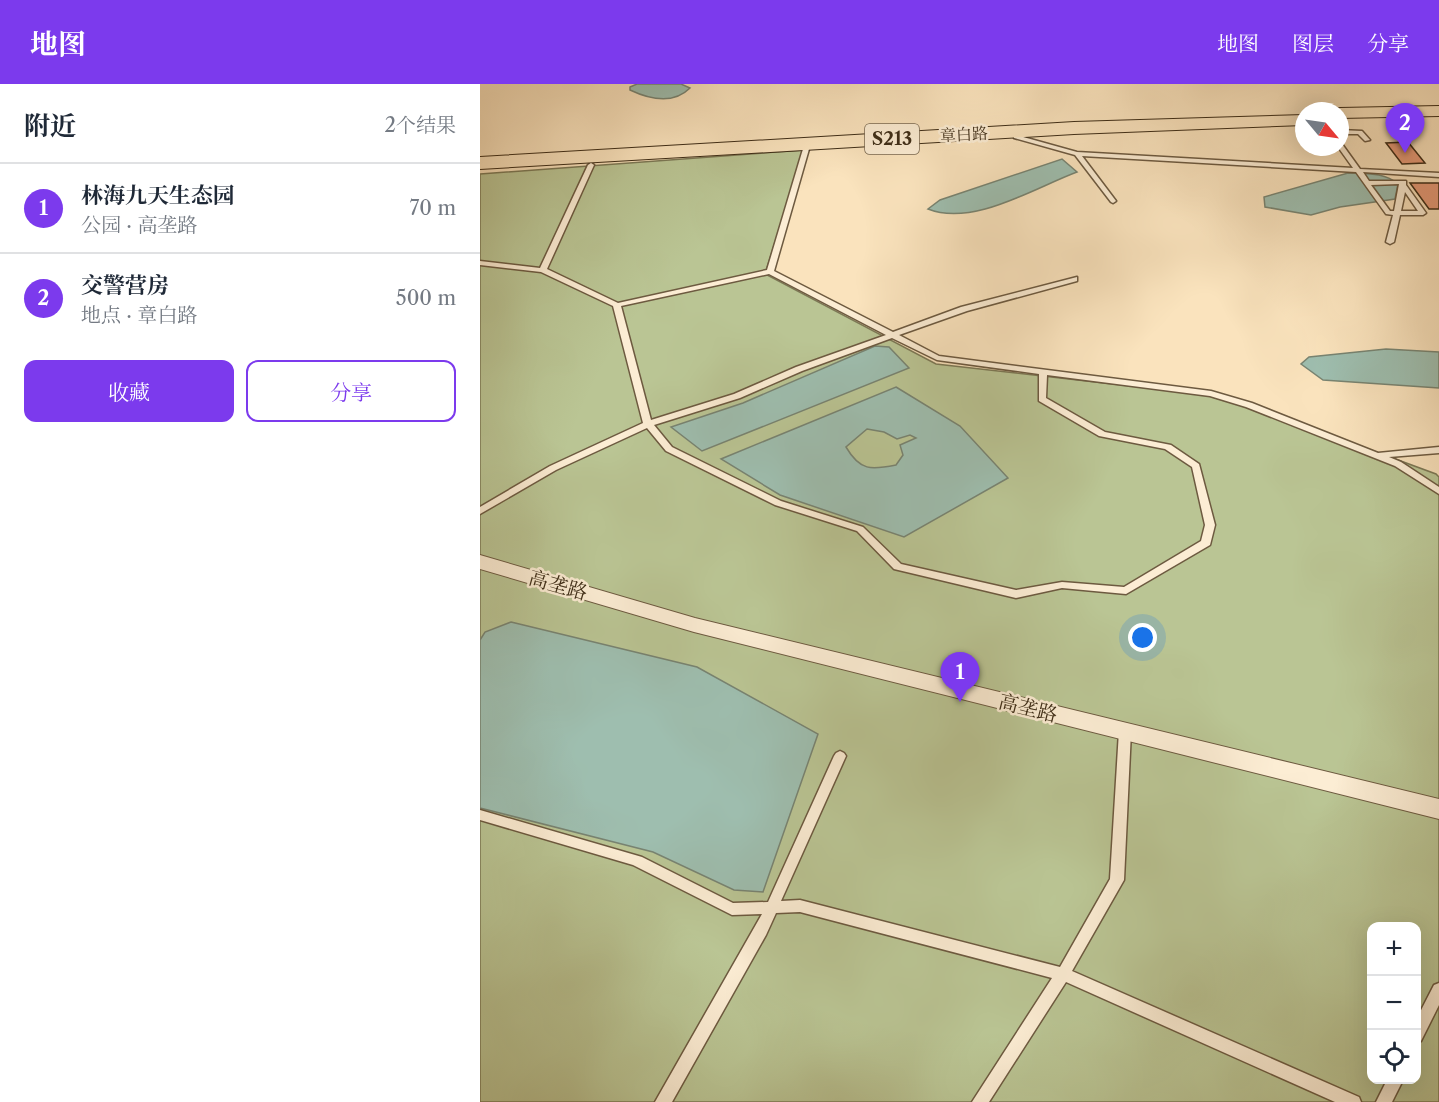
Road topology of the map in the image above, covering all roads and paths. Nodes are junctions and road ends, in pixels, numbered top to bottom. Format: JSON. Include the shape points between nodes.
{"nodes":[{"id":1,"x":1439,"y":111,"type":"edge"},
{"id":2,"x":1349,"y":113,"type":"edge"},
{"id":3,"x":1295,"y":114,"type":"edge"},
{"id":4,"x":1439,"y":117,"type":"edge"},
{"id":5,"x":1349,"y":119,"type":"edge"},
{"id":6,"x":1295,"y":120,"type":"edge"},
{"id":7,"x":1349,"y":132,"type":"edge"},
{"id":8,"x":1016,"y":137,"type":"dead end"},
{"id":9,"x":1367,"y":140,"type":"dead end"},
{"id":10,"x":806,"y":149,"type":"dead end"},
{"id":11,"x":1077,"y":154,"type":"junction"},
{"id":12,"x":1348,"y":156,"type":"edge"},
{"id":13,"x":480,"y":157,"type":"edge"},
{"id":14,"x":480,"y":163,"type":"edge"},
{"id":15,"x":591,"y":165,"type":"dead end"},
{"id":16,"x":1406,"y":173,"type":"junction"},
{"id":17,"x":1439,"y":175,"type":"edge"},
{"id":18,"x":1366,"y":183,"type":"junction"},
{"id":19,"x":1113,"y":201,"type":"dead end"},
{"id":20,"x":1390,"y":242,"type":"dead end"},
{"id":21,"x":480,"y":263,"type":"edge"},
{"id":22,"x":543,"y":270,"type":"junction"},
{"id":23,"x":770,"y":272,"type":"junction"},
{"id":24,"x":1074,"y":279,"type":"dead end"},
{"id":25,"x":617,"y":305,"type":"junction"},
{"id":26,"x":891,"y":334,"type":"junction"},
{"id":27,"x":1043,"y":372,"type":"junction"},
{"id":28,"x":648,"y":424,"type":"junction"},
{"id":29,"x":1439,"y":450,"type":"edge"},
{"id":30,"x":1376,"y":455,"type":"junction"},
{"id":31,"x":1439,"y":491,"type":"edge"},
{"id":32,"x":480,"y":511,"type":"edge"},
{"id":33,"x":480,"y":562,"type":"edge"},
{"id":34,"x":1125,"y":731,"type":"junction"},
{"id":35,"x":840,"y":756,"type":"dead end"},
{"id":36,"x":1439,"y":809,"type":"edge"},
{"id":37,"x":480,"y":815,"type":"edge"},
{"id":38,"x":772,"y":907,"type":"junction"},
{"id":39,"x":1063,"y":974,"type":"junction"},
{"id":40,"x":1439,"y":990,"type":"edge"},
{"id":41,"x":1419,"y":1030,"type":"edge"},
{"id":42,"x":1393,"y":1084,"type":"edge"},
{"id":43,"x":663,"y":1102,"type":"edge"},
{"id":44,"x":980,"y":1102,"type":"edge"},
{"id":45,"x":1353,"y":1102,"type":"edge"},
{"id":46,"x":1384,"y":1102,"type":"edge"}],
"edges":[{"from":1,"to":2,"type":"highway"},
{"from":3,"to":13,"type":"highway","name":"章白路","number":"S213","via":[[1034,125]]},
{"from":4,"to":5,"type":"highway"},
{"from":6,"to":14,"type":"highway","name":"章白路","number":"S213","via":[[1062,129]]},
{"from":7,"to":9,"type":"lane","via":[[1360,132]]},
{"from":8,"to":11,"type":"lane"},
{"from":10,"to":23,"type":"lane"},
{"from":11,"to":16,"type":"lane"},
{"from":11,"to":19,"type":"lane"},
{"from":12,"to":18,"type":"lane"},
{"from":15,"to":22,"type":"lane"},
{"from":16,"to":17,"type":"lane"},
{"from":16,"to":20,"type":"lane"},
{"from":18,"to":18,"type":"lane","via":[[1401,182],[1423,213],[1388,213]]},
{"from":21,"to":22,"type":"lane"},
{"from":22,"to":25,"type":"lane"},
{"from":23,"to":25,"type":"lane"},
{"from":23,"to":26,"type":"lane"},
{"from":24,"to":26,"type":"lane"},
{"from":25,"to":28,"type":"lane"},
{"from":26,"to":27,"type":"lane","via":[[937,358]]},
{"from":26,"to":28,"type":"lane","via":[[737,396]]},
{"from":27,"to":28,"type":"lane","via":[[1042,399],[1102,434],[1168,447],[1196,466],[1210,525],[1206,543],[1126,591],[1062,585],[1016,594],[898,567],[860,530],[768,498],[669,449]]},
{"from":27,"to":30,"type":"lane","via":[[1211,394]]},
{"from":28,"to":32,"type":"lane","via":[[553,468]]},
{"from":29,"to":30,"type":"lane"},
{"from":30,"to":31,"type":"lane","via":[[1398,464]]},
{"from":33,"to":34,"type":"street","name":"高垄路","via":[[694,625]]},
{"from":34,"to":36,"type":"street","name":"高垄路"},
{"from":34,"to":39,"type":"lane","via":[[1117,880]]},
{"from":35,"to":38,"type":"lane"},
{"from":37,"to":38,"type":"lane","via":[[637,861],[732,909]]},
{"from":38,"to":39,"type":"lane","via":[[800,906]]},
{"from":38,"to":43,"type":"lane"},
{"from":39,"to":44,"type":"lane"},
{"from":39,"to":45,"type":"lane"},
{"from":40,"to":41,"type":"lane"},
{"from":42,"to":46,"type":"lane"}]}
